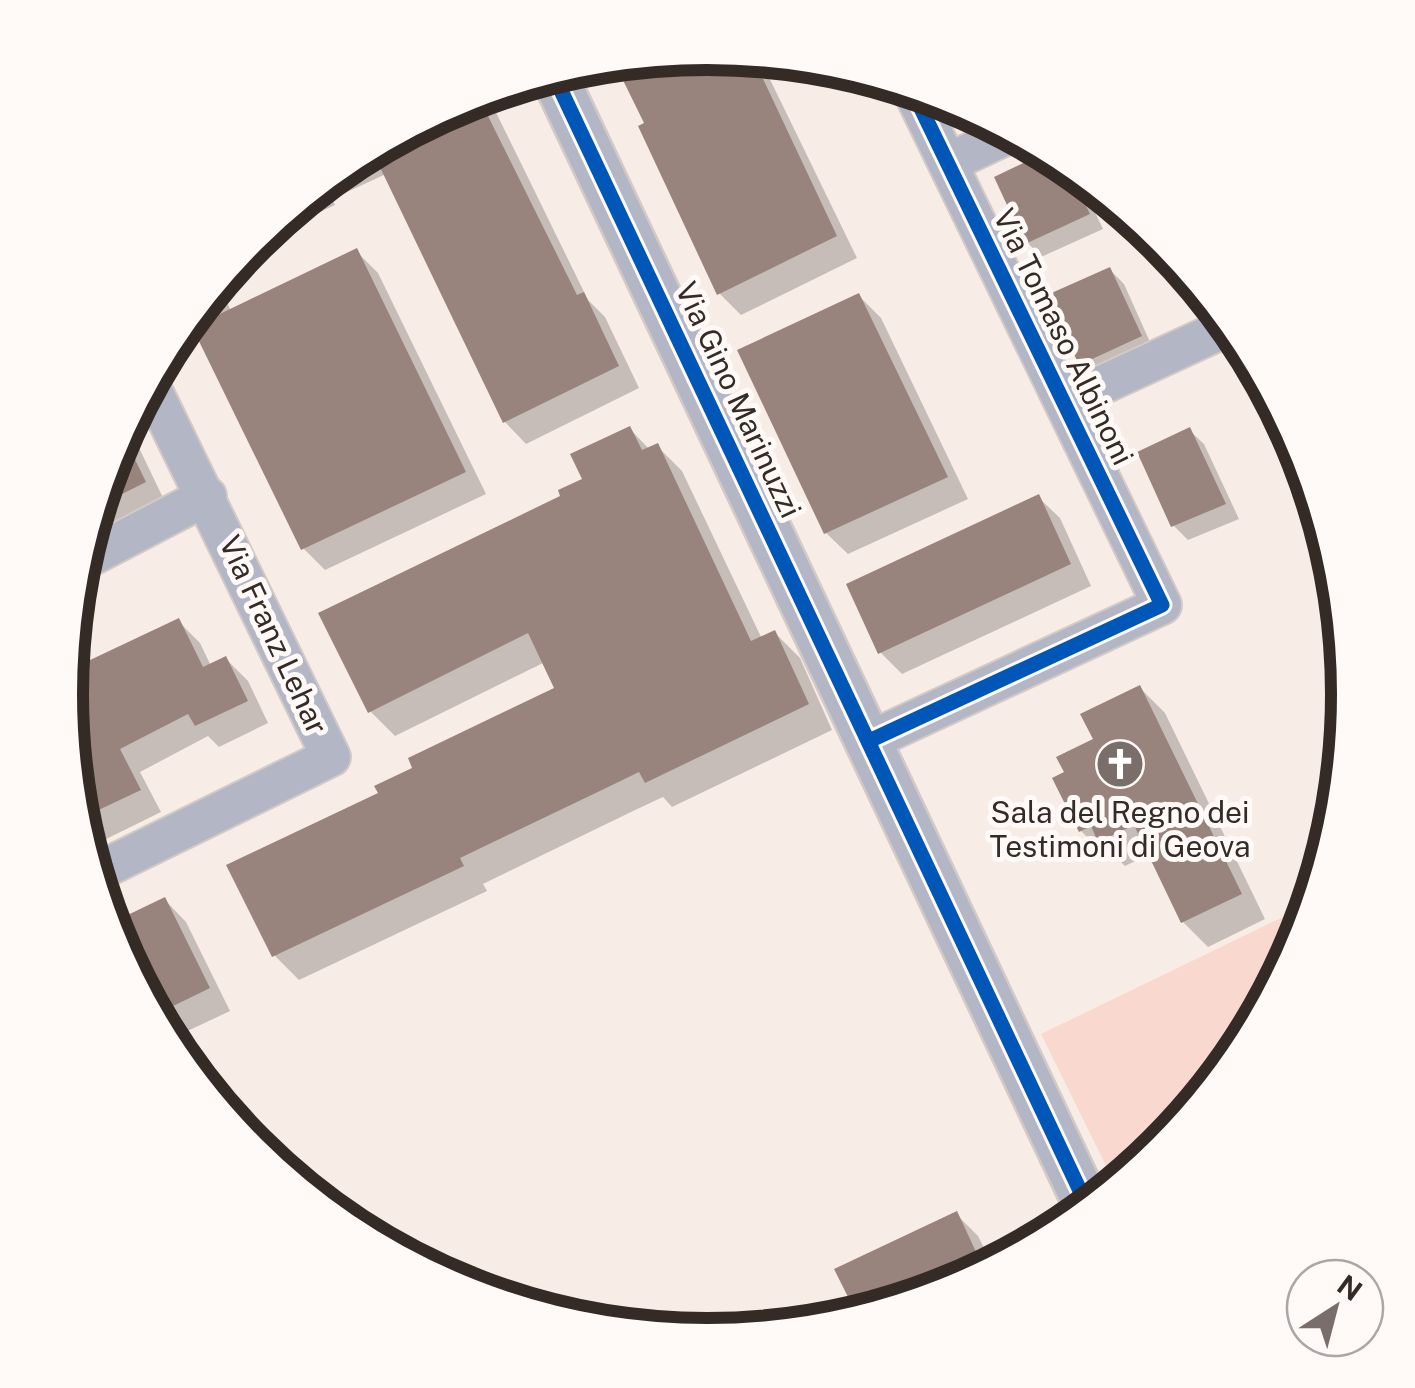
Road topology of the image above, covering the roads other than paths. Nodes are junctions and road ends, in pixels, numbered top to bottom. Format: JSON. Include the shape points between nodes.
{"nodes":[{"id":1,"x":560,"y":88,"type":"edge"},
{"id":2,"x":921,"y":108,"type":"edge"},
{"id":3,"x":995,"y":141,"type":"edge"},
{"id":4,"x":948,"y":164,"type":"junction"},
{"id":5,"x":1216,"y":332,"type":"edge"},
{"id":6,"x":158,"y":400,"type":"edge"},
{"id":7,"x":1065,"y":402,"type":"junction"},
{"id":8,"x":207,"y":496,"type":"junction"},
{"id":9,"x":100,"y":551,"type":"edge"},
{"id":10,"x":869,"y":741,"type":"junction"},
{"id":11,"x":108,"y":866,"type":"edge"},
{"id":12,"x":1081,"y":1193,"type":"edge"}],
"edges":[{"from":1,"to":10,"type":"street","name":"Via Gino Marinuzzi"},
{"from":2,"to":4,"type":"street","name":"Via Tomaso Albinoni"},
{"from":3,"to":4,"type":"street"},
{"from":4,"to":7,"type":"street","name":"Via Tomaso Albinoni"},
{"from":5,"to":7,"type":"street","name":"Via Tomaso Albinoni"},
{"from":6,"to":8,"type":"street","name":"Via Franz Lehar"},
{"from":7,"to":10,"type":"street","name":"Via Tomaso Albinoni","via":[[1162,605]]},
{"from":8,"to":9,"type":"street"},
{"from":8,"to":11,"type":"street","name":"Via Franz Lehar","via":[[331,757]]},
{"from":10,"to":12,"type":"street","name":"Via Gino Marinuzzi"}]}
